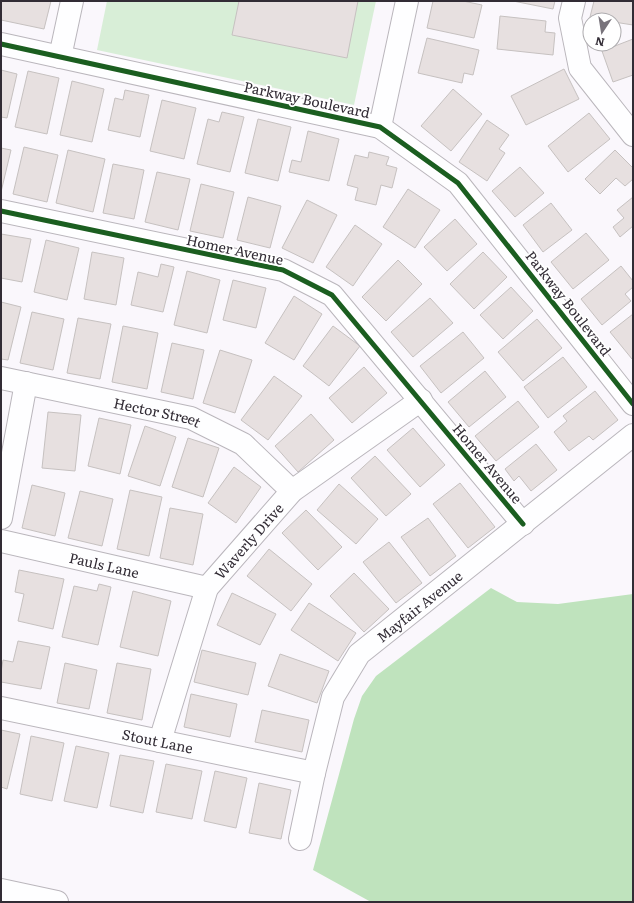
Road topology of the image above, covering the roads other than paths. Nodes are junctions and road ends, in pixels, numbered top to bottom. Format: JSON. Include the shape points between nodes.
{"nodes":[{"id":1,"x":72,"y":1,"type":"edge"},
{"id":2,"x":407,"y":1,"type":"edge"},
{"id":3,"x":574,"y":1,"type":"edge"},
{"id":4,"x":1,"y":44,"type":"edge"},
{"id":5,"x":60,"y":57,"type":"junction"},
{"id":6,"x":380,"y":127,"type":"junction"},
{"id":7,"x":633,"y":135,"type":"edge"},
{"id":8,"x":1,"y":211,"type":"edge"},
{"id":9,"x":1,"y":378,"type":"edge"},
{"id":10,"x":26,"y":383,"type":"junction"},
{"id":11,"x":421,"y":400,"type":"junction"},
{"id":12,"x":633,"y":404,"type":"edge"},
{"id":13,"x":633,"y":435,"type":"edge"},
{"id":14,"x":292,"y":491,"type":"junction"},
{"id":15,"x":1,"y":518,"type":"edge"},
{"id":16,"x":522,"y":524,"type":"junction"},
{"id":17,"x":1,"y":541,"type":"edge"},
{"id":18,"x":207,"y":588,"type":"junction"},
{"id":19,"x":1,"y":708,"type":"edge"},
{"id":20,"x":160,"y":741,"type":"junction"},
{"id":21,"x":314,"y":773,"type":"junction"},
{"id":22,"x":300,"y":839,"type":"dead end"},
{"id":23,"x":1,"y":890,"type":"edge"},
{"id":24,"x":57,"y":902,"type":"edge"}],
"edges":[{"from":1,"to":5,"type":"street"},
{"from":2,"to":6,"type":"street"},
{"from":3,"to":7,"type":"street","via":[[570,18],[580,68]]},
{"from":4,"to":5,"type":"street","name":"Parkway Boulevard"},
{"from":5,"to":6,"type":"street","name":"Parkway Boulevard"},
{"from":6,"to":12,"type":"street","name":"Parkway Boulevard","via":[[458,183]]},
{"from":8,"to":11,"type":"street","name":"Homer Avenue","via":[[283,270],[332,295]]},
{"from":9,"to":10,"type":"street","name":"Hector Street"},
{"from":10,"to":14,"type":"street","name":"Hector Street","via":[[191,418],[242,444]]},
{"from":10,"to":15,"type":"street"},
{"from":11,"to":14,"type":"street","name":"Waverly Drive"},
{"from":11,"to":16,"type":"street","name":"Homer Avenue"},
{"from":13,"to":16,"type":"street","name":"Mayfair Avenue"},
{"from":14,"to":18,"type":"street","name":"Waverly Drive"},
{"from":16,"to":21,"type":"street","name":"Mayfair Avenue","via":[[358,654],[333,697]]},
{"from":17,"to":18,"type":"street","name":"Pauls Lane"},
{"from":18,"to":20,"type":"street","name":"Waverly Drive"},
{"from":19,"to":20,"type":"street","name":"Stout Lane"},
{"from":20,"to":21,"type":"street","name":"Stout Lane"},
{"from":21,"to":22,"type":"street","name":"Mayfair Avenue"},
{"from":23,"to":24,"type":"street"}]}
